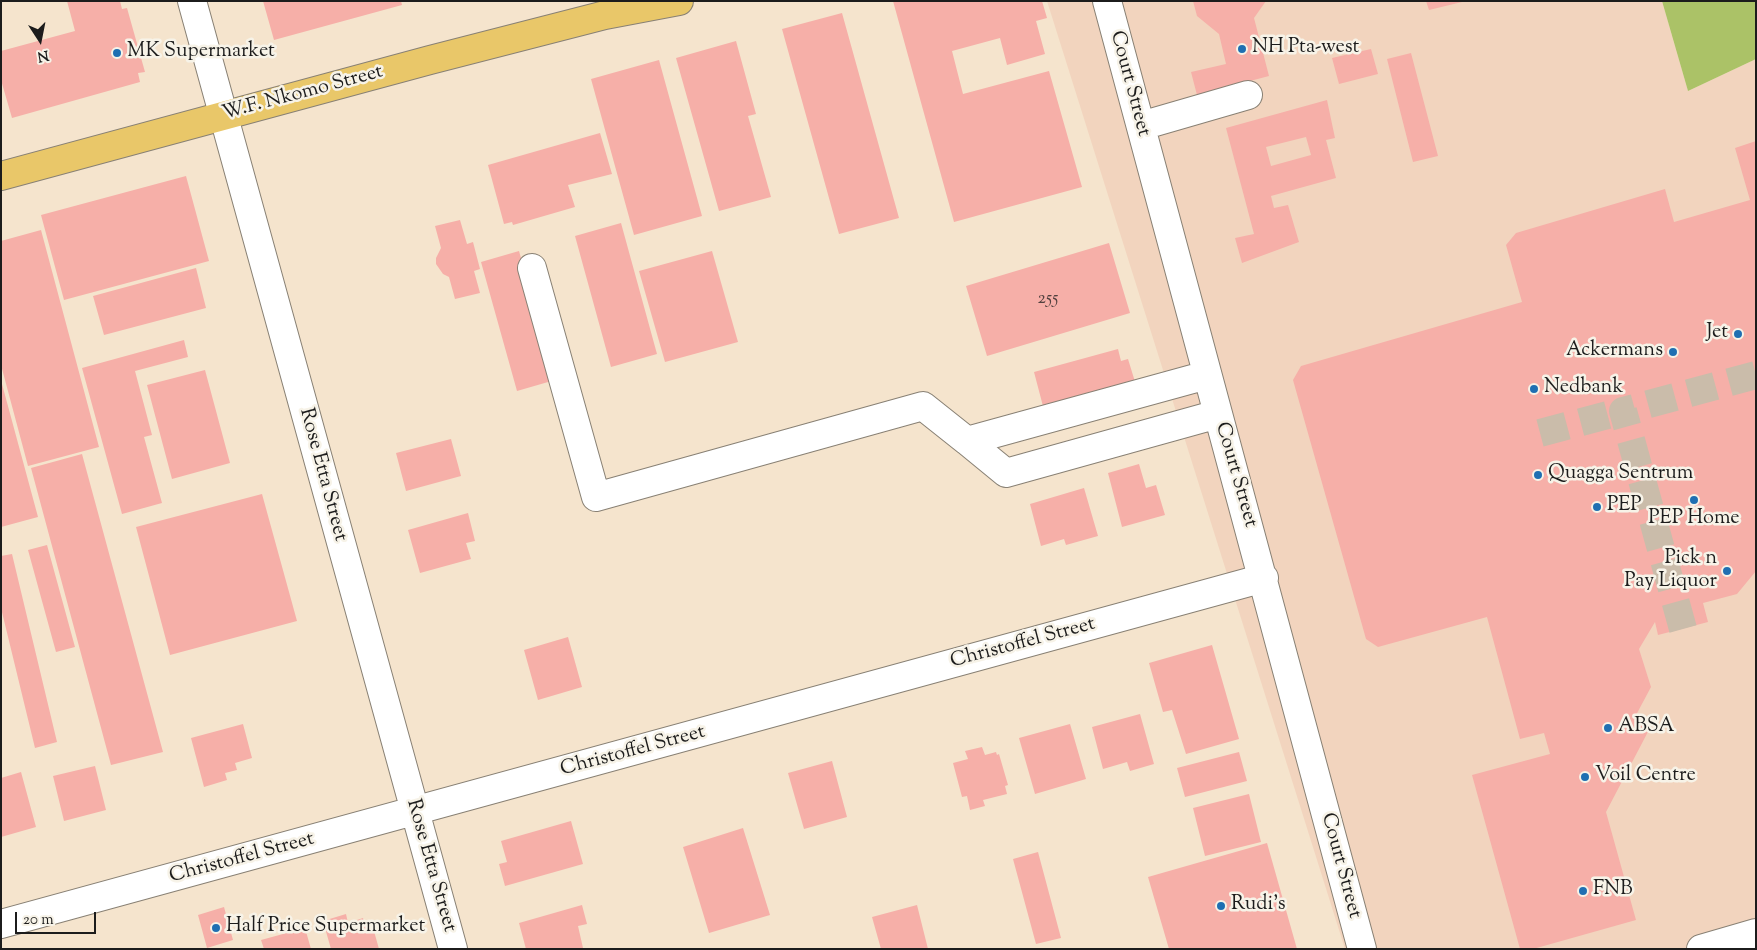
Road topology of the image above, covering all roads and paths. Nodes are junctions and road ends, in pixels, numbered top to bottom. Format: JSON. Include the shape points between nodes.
{"nodes":[{"id":1,"x":192,"y":1,"type":"edge"},
{"id":2,"x":642,"y":1,"type":"edge"},
{"id":3,"x":679,"y":1,"type":"edge"},
{"id":4,"x":1107,"y":1,"type":"edge"},
{"id":5,"x":605,"y":15,"type":"junction"},
{"id":6,"x":1248,"y":95,"type":"dead end"},
{"id":7,"x":223,"y":115,"type":"junction"},
{"id":8,"x":1141,"y":126,"type":"junction"},
{"id":9,"x":3,"y":170,"type":"edge"},
{"id":10,"x":532,"y":268,"type":"dead end"},
{"id":11,"x":1206,"y":375,"type":"junction"},
{"id":12,"x":1218,"y":414,"type":"junction"},
{"id":13,"x":967,"y":441,"type":"junction"},
{"id":14,"x":1264,"y":578,"type":"junction"},
{"id":15,"x":414,"y":812,"type":"junction"},
{"id":16,"x":1,"y":924,"type":"edge"},
{"id":17,"x":1756,"y":933,"type":"edge"},
{"id":18,"x":453,"y":949,"type":"edge"},
{"id":19,"x":1362,"y":949,"type":"edge"},
{"id":20,"x":1701,"y":949,"type":"edge"}],
"edges":[{"from":1,"to":7,"type":"street","name":"Rose Etta Street"},
{"from":2,"to":5,"type":"main road","name":"W.F. Nkomo Street"},
{"from":3,"to":5,"type":"main road","name":"W.F. Nkomo Street"},
{"from":4,"to":8,"type":"street","name":"Court Street"},
{"from":5,"to":7,"type":"main road","name":"W.F. Nkomo Street"},
{"from":6,"to":8,"type":"street"},
{"from":7,"to":9,"type":"main road","name":"W.F. Nkomo Street"},
{"from":7,"to":15,"type":"street","name":"Rose Etta Street"},
{"from":8,"to":11,"type":"street","name":"Court Street"},
{"from":10,"to":13,"type":"street","via":[[596,497],[923,406]]},
{"from":11,"to":12,"type":"street","name":"Court Street"},
{"from":11,"to":13,"type":"street"},
{"from":12,"to":13,"type":"street","via":[[1006,473]]},
{"from":12,"to":14,"type":"street","name":"Court Street"},
{"from":14,"to":15,"type":"street","name":"Christoffel Street"},
{"from":14,"to":19,"type":"street","name":"Court Street"},
{"from":15,"to":16,"type":"street","name":"Christoffel Street"},
{"from":15,"to":18,"type":"street","name":"Rose Etta Street"},
{"from":17,"to":20,"type":"street"}]}
